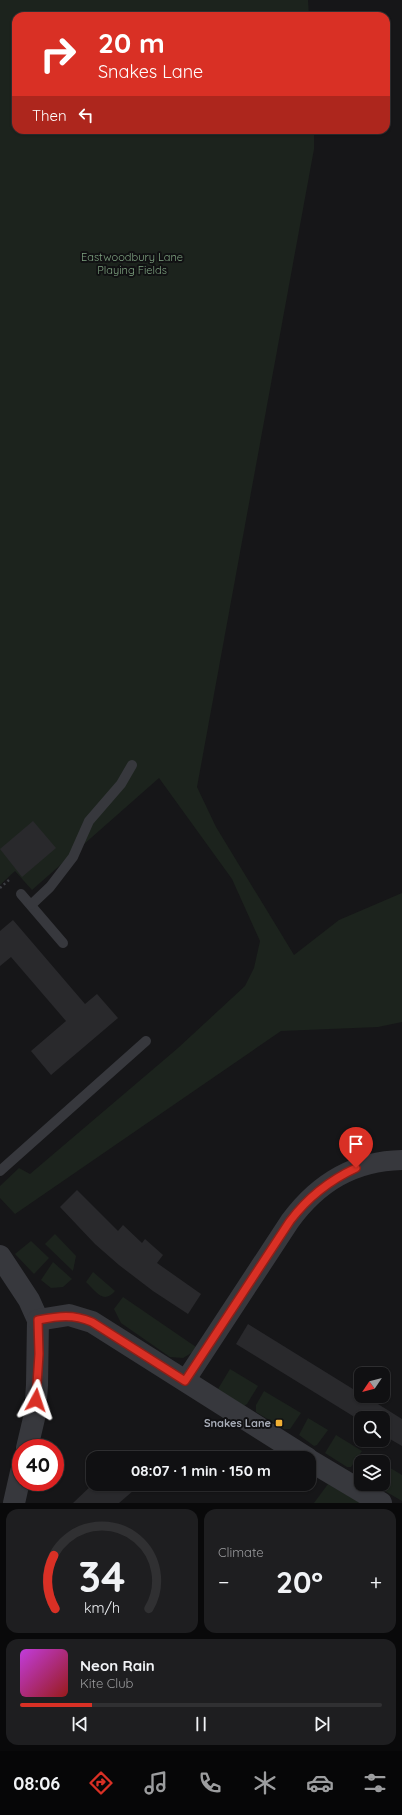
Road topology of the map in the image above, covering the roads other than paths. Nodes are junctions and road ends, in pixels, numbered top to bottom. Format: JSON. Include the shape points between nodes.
{"nodes":[{"id":1,"x":132,"y":765,"type":"dead end"},
{"id":2,"x":21,"y":894,"type":"dead end"},
{"id":3,"x":31,"y":905,"type":"junction"},
{"id":4,"x":63,"y":943,"type":"dead end"},
{"id":5,"x":146,"y":1041,"type":"dead end"},
{"id":6,"x":402,"y":1160,"type":"edge"},
{"id":7,"x":0,"y":1171,"type":"edge"},
{"id":8,"x":0,"y":1256,"type":"edge"},
{"id":9,"x":38,"y":1320,"type":"junction"},
{"id":10,"x":185,"y":1381,"type":"junction"},
{"id":11,"x":29,"y":1439,"type":"edge"},
{"id":12,"x":295,"y":1451,"type":"edge"},
{"id":13,"x":316,"y":1464,"type":"edge"},
{"id":14,"x":17,"y":1491,"type":"edge"},
{"id":15,"x":14,"y":1503,"type":"edge"},
{"id":16,"x":381,"y":1503,"type":"edge"}],
"edges":[{"from":1,"to":3,"type":"lane","via":[[122,784],[89,821],[73,857],[50,887]]},
{"from":2,"to":3,"type":"lane"},
{"from":3,"to":4,"type":"lane"},
{"from":5,"to":7,"type":"lane"},
{"from":6,"to":10,"type":"street","via":[[356,1168],[337,1177],[304,1202]]},
{"from":8,"to":9,"type":"street","via":[[29,1300]]},
{"from":9,"to":10,"type":"street","via":[[69,1315],[92,1322]]},
{"from":9,"to":11,"type":"street","via":[[35,1414]]},
{"from":10,"to":12,"type":"street"},
{"from":13,"to":16,"type":"street"},
{"from":14,"to":15,"type":"street"}]}
